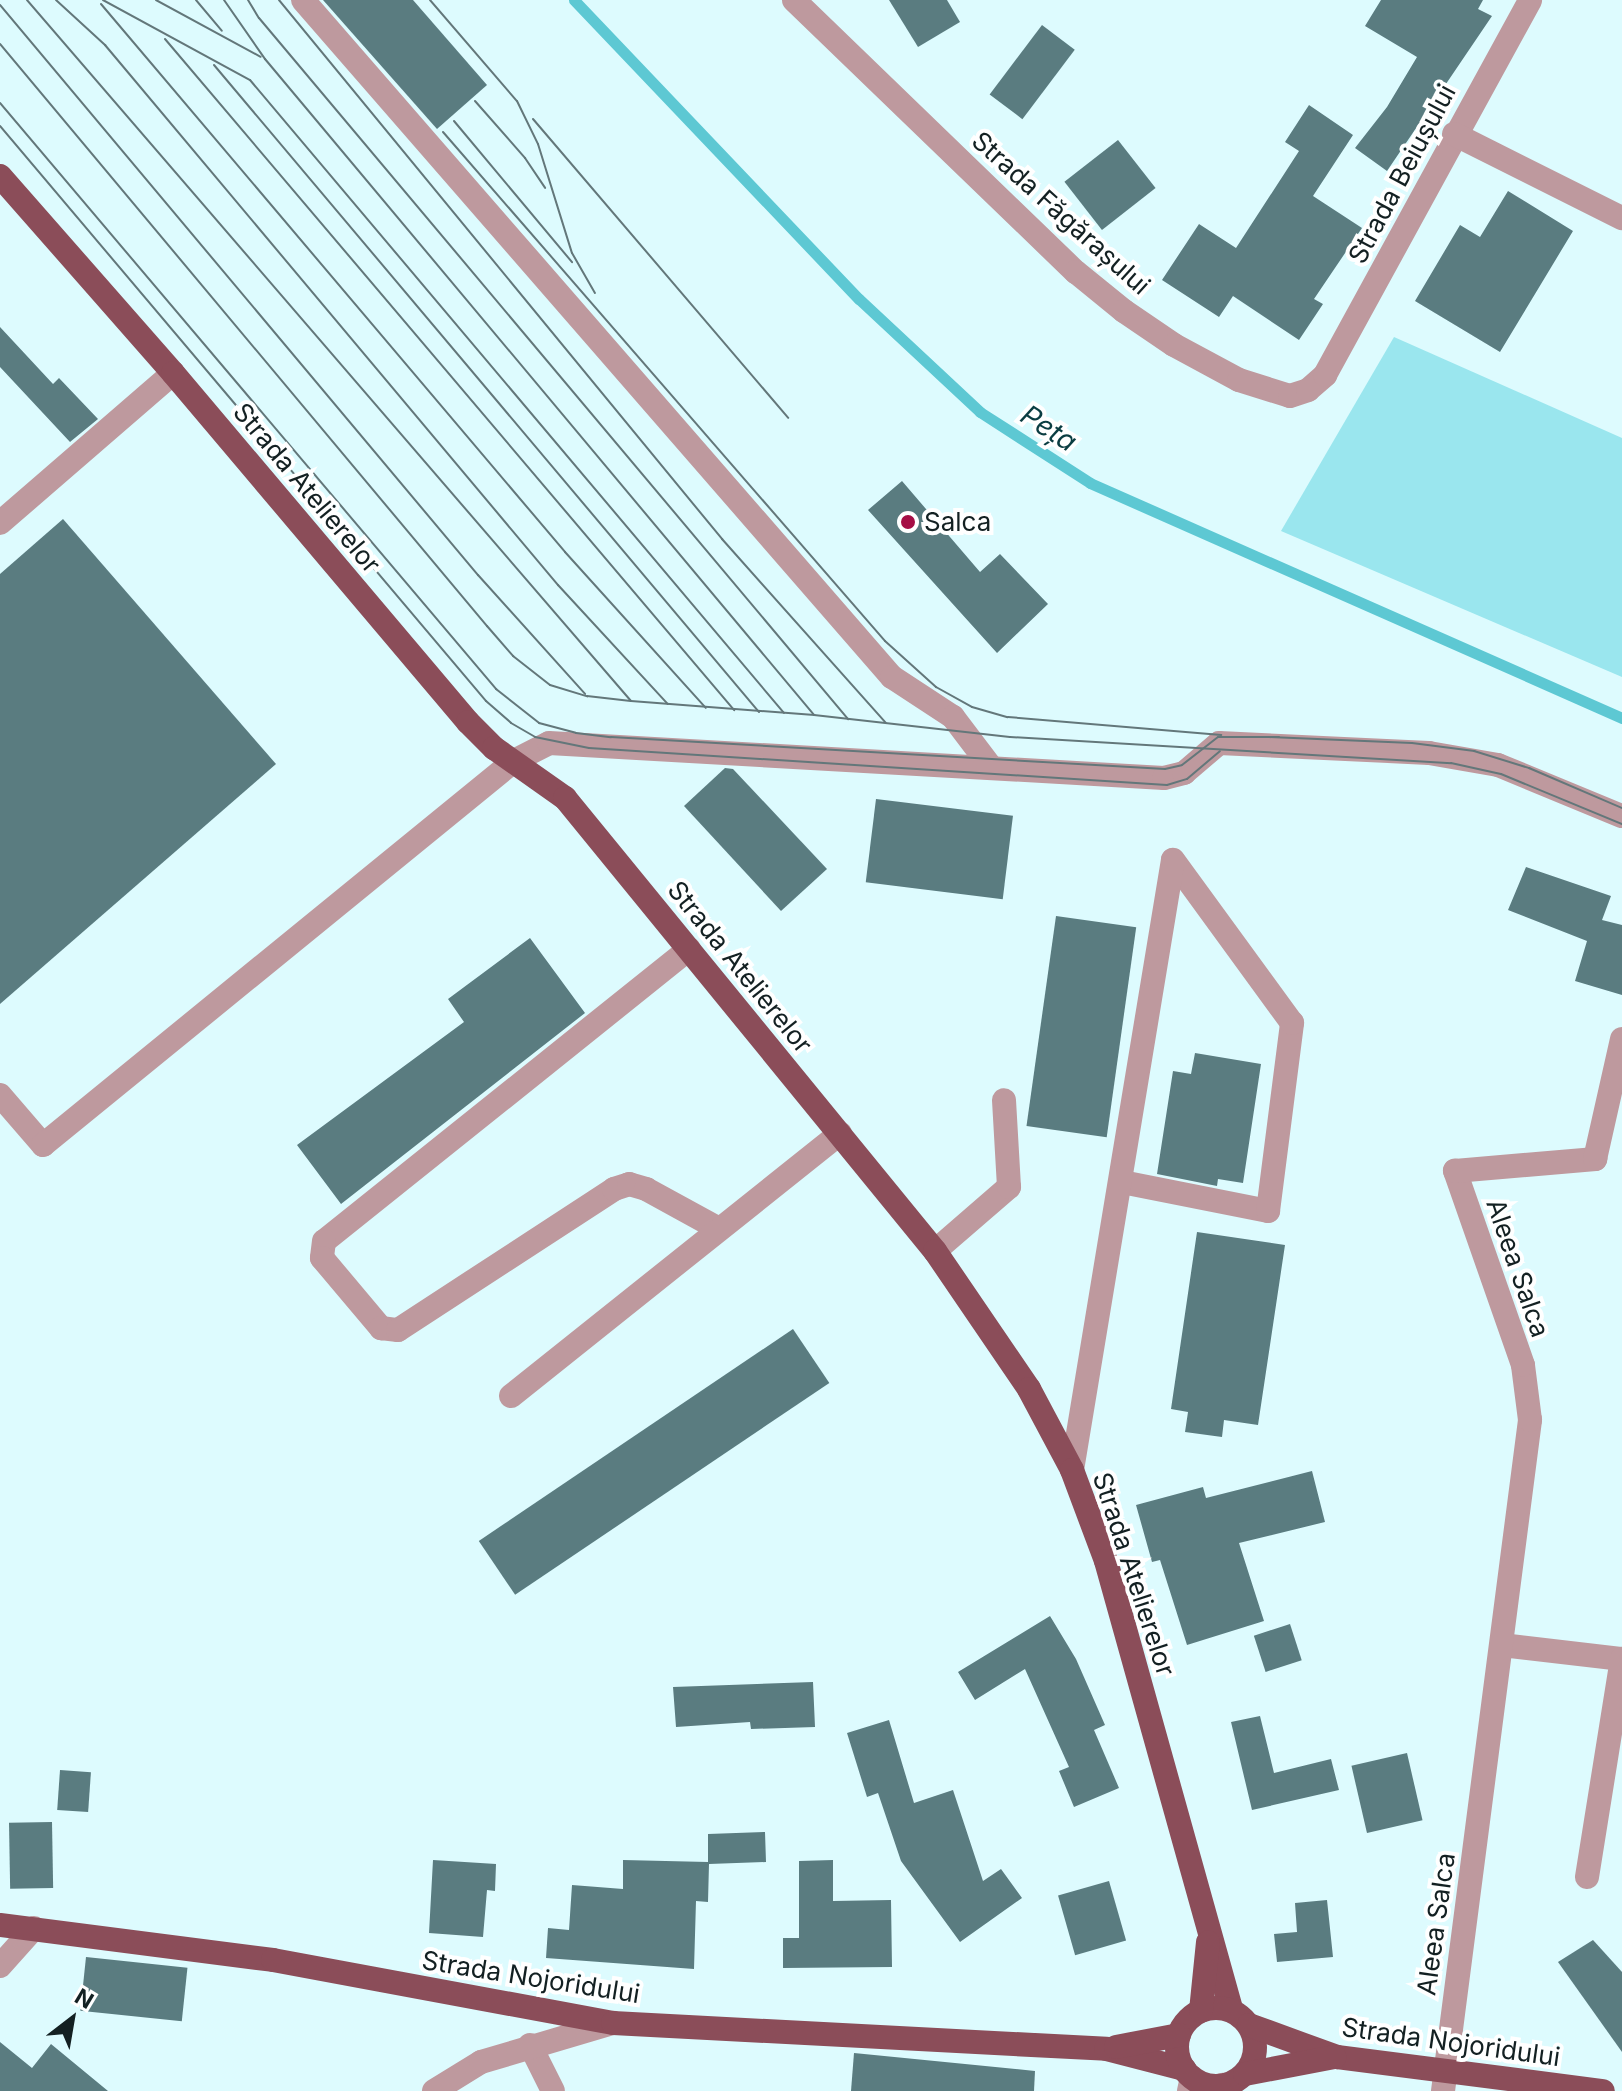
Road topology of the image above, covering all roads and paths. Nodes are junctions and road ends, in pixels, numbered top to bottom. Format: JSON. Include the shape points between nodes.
{"nodes":[{"id":1,"x":303,"y":0,"type":"edge"},
{"id":2,"x":794,"y":0,"type":"edge"},
{"id":3,"x":1530,"y":0,"type":"edge"},
{"id":4,"x":1454,"y":134,"type":"junction"},
{"id":5,"x":0,"y":176,"type":"edge"},
{"id":6,"x":1622,"y":218,"type":"edge"},
{"id":7,"x":173,"y":373,"type":"junction"},
{"id":8,"x":1325,"y":375,"type":"joint"},
{"id":9,"x":0,"y":523,"type":"edge"},
{"id":10,"x":514,"y":761,"type":"junction"},
{"id":11,"x":991,"y":767,"type":"junction"},
{"id":12,"x":1622,"y":816,"type":"edge"},
{"id":13,"x":689,"y":949,"type":"junction"},
{"id":14,"x":1622,"y":1039,"type":"edge"},
{"id":15,"x":0,"y":1095,"type":"edge"},
{"id":16,"x":1004,"y":1100,"type":"dead end"},
{"id":17,"x":840,"y":1133,"type":"junction"},
{"id":18,"x":1122,"y":1182,"type":"junction"},
{"id":19,"x":719,"y":1229,"type":"junction"},
{"id":20,"x":935,"y":1251,"type":"junction"},
{"id":21,"x":511,"y":1396,"type":"dead end"},
{"id":22,"x":1072,"y":1470,"type":"junction"},
{"id":23,"x":1502,"y":1645,"type":"junction"},
{"id":24,"x":1622,"y":1659,"type":"edge"},
{"id":25,"x":1617,"y":1720,"type":"edge"},
{"id":26,"x":1587,"y":1877,"type":"dead end"},
{"id":27,"x":0,"y":1925,"type":"edge"},
{"id":28,"x":34,"y":1928,"type":"junction"},
{"id":29,"x":1209,"y":1932,"type":"junction"},
{"id":30,"x":0,"y":1966,"type":"edge"},
{"id":31,"x":1201,"y":2011,"type":"junction"},
{"id":32,"x":1240,"y":2018,"type":"junction"},
{"id":33,"x":613,"y":2023,"type":"junction"},
{"id":34,"x":1179,"y":2035,"type":"junction"},
{"id":35,"x":530,"y":2045,"type":"junction"},
{"id":36,"x":1106,"y":2049,"type":"junction"},
{"id":37,"x":1337,"y":2057,"type":"junction"},
{"id":38,"x":1245,"y":2074,"type":"junction"},
{"id":39,"x":1188,"y":2079,"type":"edge"},
{"id":40,"x":1444,"y":2080,"type":"edge"},
{"id":41,"x":1220,"y":2088,"type":"edge"},
{"id":42,"x":434,"y":2091,"type":"edge"},
{"id":43,"x":553,"y":2091,"type":"edge"},
{"id":44,"x":1603,"y":2091,"type":"edge"}],
"edges":[{"from":1,"to":11,"type":"street","via":[[892,677],[953,717]]},
{"from":2,"to":8,"type":"street","name":"Strada Făgărașului","via":[[1043,241],[1124,311],[1174,345],[1265,391],[1290,396],[1308,390]]},
{"from":3,"to":4,"type":"street","name":"Strada Beiușului"},
{"from":4,"to":6,"type":"street"},
{"from":4,"to":8,"type":"street","name":"Strada Beiușului"},
{"from":5,"to":7,"type":"main road","name":"Strada Atelierelor"},
{"from":7,"to":9,"type":"street"},
{"from":7,"to":10,"type":"main road","name":"Strada Atelierelor","via":[[468,722]]},
{"from":10,"to":11,"type":"street","via":[[549,743],[588,743]]},
{"from":10,"to":13,"type":"main road","name":"Strada Atelierelor","via":[[565,798]]},
{"from":10,"to":15,"type":"street","via":[[43,1145]]},
{"from":11,"to":12,"type":"street","via":[[1164,778],[1184,773],[1219,743],[1429,753],[1498,765]]},
{"from":13,"to":17,"type":"main road","name":"Strada Atelierelor"},
{"from":13,"to":19,"type":"street","via":[[324,1241],[322,1258],[381,1328],[398,1330],[629,1184]]},
{"from":14,"to":23,"type":"street","name":"Aleea Salca","via":[[1595,1159],[1455,1171],[1528,1391],[1530,1420]]},
{"from":16,"to":20,"type":"street","via":[[1009,1187]]},
{"from":17,"to":19,"type":"street"},
{"from":17,"to":20,"type":"main road","name":"Strada Atelierelor"},
{"from":18,"to":18,"type":"street","via":[[1268,1211],[1292,1023],[1173,860]]},
{"from":18,"to":22,"type":"street"},
{"from":19,"to":21,"type":"street"},
{"from":20,"to":22,"type":"main road","name":"Strada Atelierelor","via":[[1029,1389]]},
{"from":22,"to":29,"type":"main road","name":"Strada Atelierelor","via":[[1106,1561]]},
{"from":23,"to":24,"type":"street"},
{"from":23,"to":40,"type":"street","name":"Aleea Salca"},
{"from":24,"to":25,"type":"street"},
{"from":25,"to":26,"type":"street"},
{"from":27,"to":28,"type":"main road","name":"Strada Nojoridului"},
{"from":28,"to":30,"type":"street"},
{"from":28,"to":33,"type":"main road","name":"Strada Nojoridului","via":[[273,1960]]},
{"from":29,"to":31,"type":"main road","name":"Strada Atelierelor"},
{"from":29,"to":32,"type":"main road","name":"Strada Atelierelor"},
{"from":31,"to":32,"type":"main road","name":"Strada Nojoridului","via":[[1216,2008]]},
{"from":31,"to":34,"type":"main road"},
{"from":32,"to":37,"type":"main road","name":"Strada Nojoridului"},
{"from":32,"to":38,"type":"main road","via":[[1256,2041]]},
{"from":33,"to":35,"type":"street"},
{"from":33,"to":36,"type":"main road","name":"Strada Nojoridului"},
{"from":34,"to":36,"type":"main road","name":"Strada Nojoridului"},
{"from":34,"to":39,"type":"main road","via":[[1178,2052]]},
{"from":35,"to":42,"type":"street","via":[[481,2062]]},
{"from":35,"to":43,"type":"street"},
{"from":36,"to":39,"type":"main road","name":"Strada Nojoridului"},
{"from":37,"to":38,"type":"main road","name":"Strada Nojoridului"},
{"from":37,"to":40,"type":"main road","name":"Strada Nojoridului"},
{"from":38,"to":41,"type":"main road","name":"Strada Nojoridului"},
{"from":39,"to":41,"type":"main road","name":"Strada Nojoridului"},
{"from":40,"to":44,"type":"main road","name":"Strada Nojoridului"}]}
